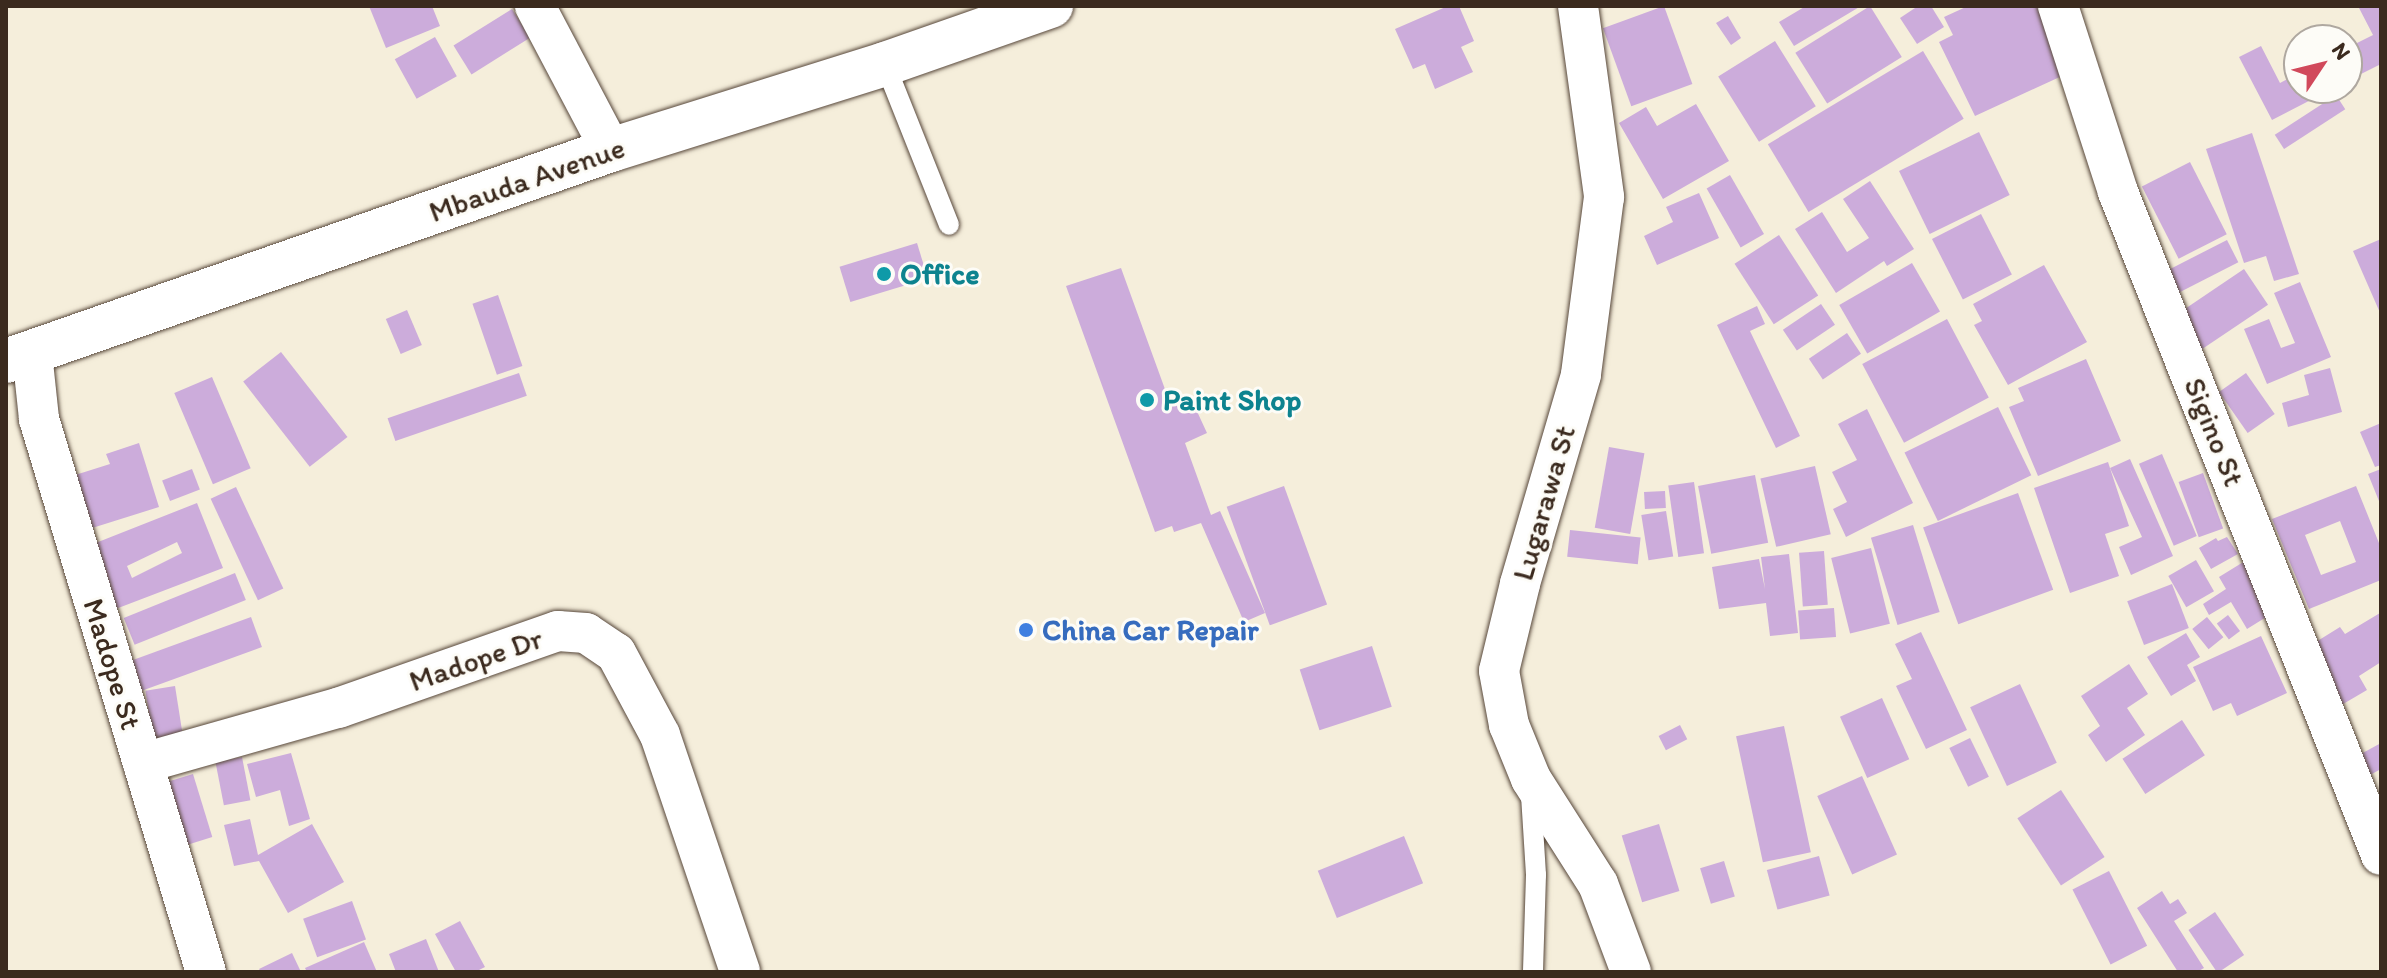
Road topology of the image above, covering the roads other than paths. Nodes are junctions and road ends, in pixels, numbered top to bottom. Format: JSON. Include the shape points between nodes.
{"nodes":[{"id":1,"x":535,"y":6,"type":"edge"},
{"id":2,"x":1051,"y":6,"type":"edge"},
{"id":3,"x":1578,"y":6,"type":"edge"},
{"id":4,"x":2058,"y":6,"type":"edge"},
{"id":5,"x":885,"y":64,"type":"junction"},
{"id":6,"x":611,"y":150,"type":"junction"},
{"id":7,"x":949,"y":225,"type":"dead end"},
{"id":8,"x":19,"y":357,"type":"edge"},
{"id":9,"x":143,"y":763,"type":"junction"},
{"id":10,"x":1531,"y":779,"type":"junction"},
{"id":11,"x":2381,"y":855,"type":"edge"},
{"id":12,"x":206,"y":972,"type":"edge"},
{"id":13,"x":740,"y":972,"type":"edge"},
{"id":14,"x":1533,"y":972,"type":"edge"},
{"id":15,"x":1631,"y":972,"type":"edge"}],
"edges":[{"from":1,"to":6,"type":"street"},
{"from":2,"to":5,"type":"street","name":"Mbauda Avenue"},
{"from":3,"to":10,"type":"street","name":"Lugarawa St","via":[[1604,197],[1581,375],[1499,671],[1509,725]]},
{"from":4,"to":11,"type":"street","name":"Sigino St","via":[[2118,192]]},
{"from":5,"to":6,"type":"street","name":"Mbauda Avenue"},
{"from":5,"to":7,"type":"lane"},
{"from":6,"to":8,"type":"street","name":"Mbauda Avenue"},
{"from":8,"to":9,"type":"street","name":"Madope St"},
{"from":9,"to":12,"type":"street","name":"Madope St"},
{"from":9,"to":13,"type":"street","name":"Madope Dr","via":[[338,708],[558,631],[586,633],[616,653],[660,735]]},
{"from":10,"to":14,"type":"lane"},
{"from":10,"to":15,"type":"street","name":"Lugarawa St","via":[[1598,884]]}]}
